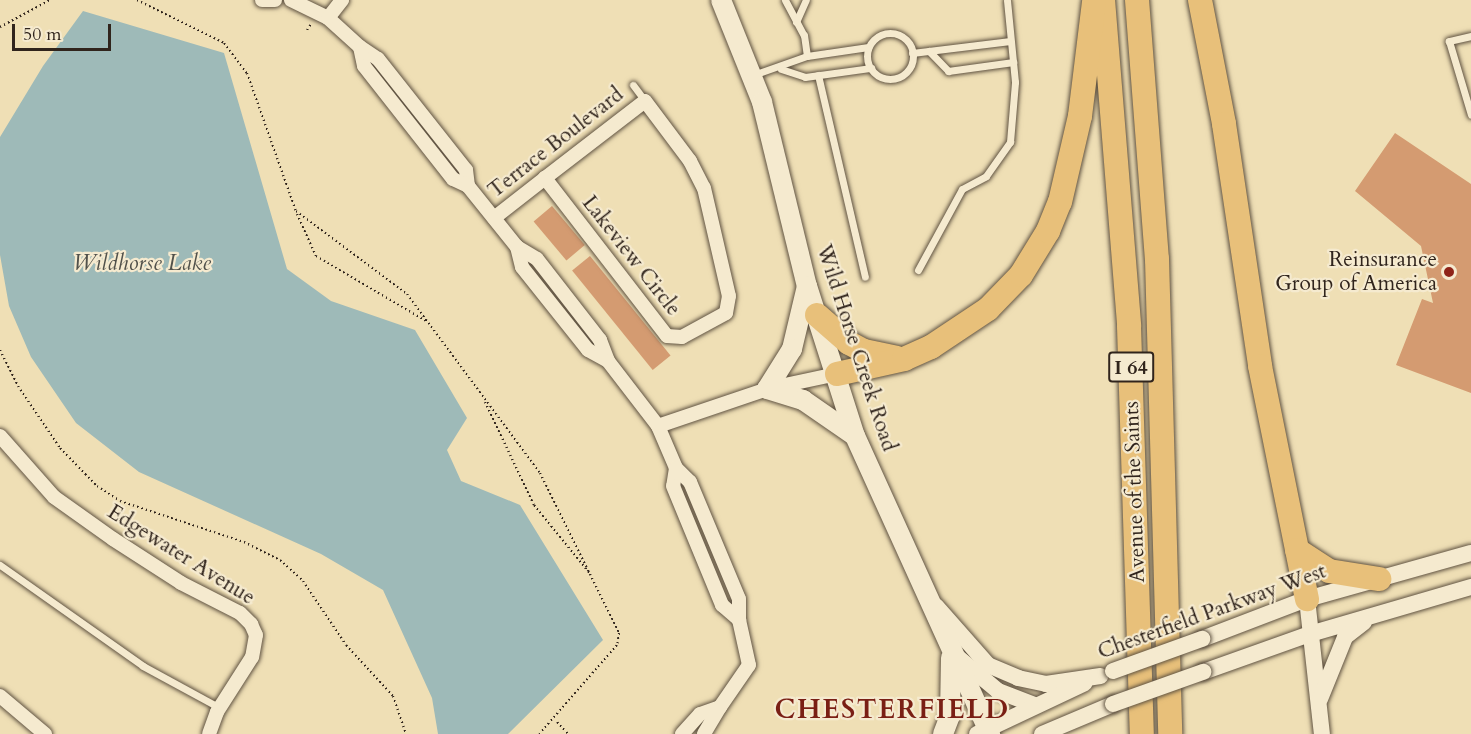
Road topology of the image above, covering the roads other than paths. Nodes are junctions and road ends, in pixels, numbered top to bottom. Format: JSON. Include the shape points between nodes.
{"nodes":[{"id":1,"x":262,"y":0,"type":"edge"},
{"id":2,"x":276,"y":0,"type":"edge"},
{"id":3,"x":291,"y":0,"type":"edge"},
{"id":4,"x":342,"y":0,"type":"edge"},
{"id":5,"x":721,"y":0,"type":"edge"},
{"id":6,"x":785,"y":0,"type":"edge"},
{"id":7,"x":806,"y":0,"type":"edge"},
{"id":8,"x":1007,"y":0,"type":"edge"},
{"id":9,"x":1094,"y":0,"type":"edge"},
{"id":10,"x":1103,"y":0,"type":"edge"},
{"id":11,"x":1137,"y":0,"type":"edge"},
{"id":12,"x":1200,"y":0,"type":"edge"},
{"id":13,"x":328,"y":18,"type":"junction"},
{"id":14,"x":796,"y":22,"type":"junction"},
{"id":15,"x":1471,"y":36,"type":"edge"},
{"id":16,"x":1010,"y":41,"type":"junction"},
{"id":17,"x":868,"y":47,"type":"junction"},
{"id":18,"x":929,"y":51,"type":"junction"},
{"id":19,"x":912,"y":53,"type":"junction"},
{"id":20,"x":807,"y":56,"type":"junction"},
{"id":21,"x":1013,"y":62,"type":"junction"},
{"id":22,"x":781,"y":69,"type":"junction"},
{"id":23,"x":871,"y":69,"type":"junction"},
{"id":24,"x":753,"y":75,"type":"junction"},
{"id":25,"x":818,"y":75,"type":"junction"},
{"id":26,"x":633,"y":85,"type":"dead end"},
{"id":27,"x":645,"y":101,"type":"junction"},
{"id":28,"x":1469,"y":101,"type":"edge"},
{"id":29,"x":1471,"y":115,"type":"edge"},
{"id":30,"x":545,"y":178,"type":"junction"},
{"id":31,"x":494,"y":218,"type":"junction"},
{"id":32,"x":918,"y":270,"type":"dead end"},
{"id":33,"x":865,"y":277,"type":"dead end"},
{"id":34,"x":807,"y":286,"type":"junction"},
{"id":35,"x":817,"y":315,"type":"junction"},
{"id":36,"x":904,"y":359,"type":"junction"},
{"id":37,"x":837,"y":374,"type":"junction"},
{"id":38,"x":767,"y":389,"type":"junction"},
{"id":39,"x":658,"y":426,"type":"junction"},
{"id":40,"x":0,"y":436,"type":"edge"},
{"id":41,"x":855,"y":436,"type":"junction"},
{"id":42,"x":1297,"y":550,"type":"junction"},
{"id":43,"x":1471,"y":553,"type":"edge"},
{"id":44,"x":0,"y":565,"type":"edge"},
{"id":45,"x":1379,"y":579,"type":"junction"},
{"id":46,"x":1471,"y":587,"type":"edge"},
{"id":47,"x":925,"y":594,"type":"junction"},
{"id":48,"x":1307,"y":599,"type":"junction"},
{"id":49,"x":1375,"y":615,"type":"junction"},
{"id":50,"x":1310,"y":634,"type":"junction"},
{"id":51,"x":951,"y":652,"type":"junction"},
{"id":52,"x":1107,"y":674,"type":"junction"},
{"id":53,"x":0,"y":696,"type":"edge"},
{"id":54,"x":1319,"y":700,"type":"junction"},
{"id":55,"x":1034,"y":705,"type":"junction"},
{"id":56,"x":720,"y":707,"type":"junction"},
{"id":57,"x":220,"y":708,"type":"junction"},
{"id":58,"x":985,"y":732,"type":"edge"},
{"id":59,"x":45,"y":734,"type":"edge"},
{"id":60,"x":209,"y":734,"type":"edge"},
{"id":61,"x":682,"y":734,"type":"edge"},
{"id":62,"x":704,"y":734,"type":"edge"},
{"id":63,"x":943,"y":734,"type":"edge"},
{"id":64,"x":1042,"y":734,"type":"edge"},
{"id":65,"x":1142,"y":734,"type":"edge"},
{"id":66,"x":1170,"y":734,"type":"edge"},
{"id":67,"x":1322,"y":734,"type":"edge"}],
"edges":[{"from":1,"to":2,"type":"street"},
{"from":3,"to":13,"type":"street"},
{"from":4,"to":13,"type":"street"},
{"from":5,"to":24,"type":"main road","name":"Wild Horse Creek Road"},
{"from":6,"to":14,"type":"lane"},
{"from":7,"to":14,"type":"lane"},
{"from":8,"to":16,"type":"lane"},
{"from":9,"to":36,"type":"highway","via":[[1075,144],[1048,231],[1022,275],[988,309],[950,337]]},
{"from":10,"to":65,"type":"highway","name":"Avenue of the Saints","number":"I 64","via":[[1129,326]]},
{"from":11,"to":66,"type":"highway","name":"Avenue of the Saints","number":"I 64","via":[[1158,280]]},
{"from":12,"to":42,"type":"highway","via":[[1224,124],[1260,366]]},
{"from":13,"to":31,"type":"street","via":[[378,58],[466,170],[468,186]]},
{"from":14,"to":20,"type":"lane","via":[[804,35]]},
{"from":15,"to":28,"type":"lane","via":[[1449,41]]},
{"from":16,"to":18,"type":"lane"},
{"from":16,"to":21,"type":"lane"},
{"from":17,"to":19,"type":"lane","via":[[878,36],[892,33],[906,40]]},
{"from":17,"to":20,"type":"lane"},
{"from":17,"to":23,"type":"lane"},
{"from":18,"to":19,"type":"lane"},
{"from":18,"to":21,"type":"lane","via":[[948,70]]},
{"from":19,"to":23,"type":"lane","via":[[909,68],[898,77],[883,77]]},
{"from":20,"to":22,"type":"lane"},
{"from":21,"to":32,"type":"lane","via":[[1010,142],[986,176],[962,189]]},
{"from":22,"to":24,"type":"lane"},
{"from":22,"to":25,"type":"lane","via":[[805,77]]},
{"from":23,"to":25,"type":"lane"},
{"from":24,"to":34,"type":"main road","name":"Wild Horse Creek Road","via":[[777,154]]},
{"from":25,"to":33,"type":"lane"},
{"from":26,"to":27,"type":"lane"},
{"from":27,"to":30,"type":"street","name":"Terrace Boulevard"},
{"from":27,"to":30,"type":"street","name":"Lakeview Circle","via":[[690,161],[704,188],[729,296],[726,313],[682,337],[668,336]]},
{"from":28,"to":29,"type":"lane"},
{"from":30,"to":31,"type":"street","name":"Terrace Boulevard"},
{"from":31,"to":39,"type":"street","via":[[517,247],[537,259],[600,340],[608,361]]},
{"from":34,"to":35,"type":"main road","name":"Wild Horse Creek Road"},
{"from":34,"to":38,"type":"main road","via":[[792,349]]},
{"from":35,"to":36,"type":"highway","via":[[864,351]]},
{"from":35,"to":37,"type":"main road","name":"Wild Horse Creek Road"},
{"from":36,"to":37,"type":"highway"},
{"from":37,"to":38,"type":"street"},
{"from":37,"to":41,"type":"main road","name":"Wild Horse Creek Road"},
{"from":38,"to":39,"type":"street"},
{"from":38,"to":41,"type":"main road","via":[[803,400]]},
{"from":39,"to":56,"type":"street","via":[[676,468],[690,482],[740,599],[739,620],[749,665]]},
{"from":40,"to":57,"type":"street","name":"Edgewater Avenue","via":[[54,496],[123,546],[240,613],[251,624],[256,634],[252,657]]},
{"from":41,"to":47,"type":"main road","name":"Wild Horse Creek Road"},
{"from":42,"to":45,"type":"highway","via":[[1329,571]]},
{"from":42,"to":48,"type":"highway"},
{"from":43,"to":45,"type":"street","name":"Chesterfield Parkway West"},
{"from":44,"to":57,"type":"lane","via":[[143,666]]},
{"from":45,"to":48,"type":"street","name":"Chesterfield Parkway West"},
{"from":46,"to":49,"type":"street"},
{"from":47,"to":51,"type":"main road","name":"Wild Horse Creek Road"},
{"from":47,"to":52,"type":"street","via":[[988,665],[1018,678],[1046,684]]},
{"from":48,"to":50,"type":"street"},
{"from":48,"to":52,"type":"street","name":"Chesterfield Parkway West","bridge":true},
{"from":49,"to":50,"type":"street"},
{"from":49,"to":54,"type":"street","via":[[1345,638]]},
{"from":50,"to":54,"type":"street"},
{"from":50,"to":64,"type":"street","bridge":true,"via":[[1113,704]]},
{"from":51,"to":55,"type":"street","via":[[998,691]]},
{"from":51,"to":58,"type":"main road","name":"Wild Horse Creek Road"},
{"from":51,"to":63,"type":"main road","via":[[950,716]]},
{"from":52,"to":55,"type":"street","name":"Chesterfield Parkway West"},
{"from":53,"to":59,"type":"street"},
{"from":54,"to":67,"type":"street"},
{"from":55,"to":58,"type":"street","name":"Chesterfield Parkway West"},
{"from":56,"to":61,"type":"street","via":[[700,714]]},
{"from":56,"to":62,"type":"street"},
{"from":57,"to":60,"type":"street","name":"Edgewater Avenue"}]}
